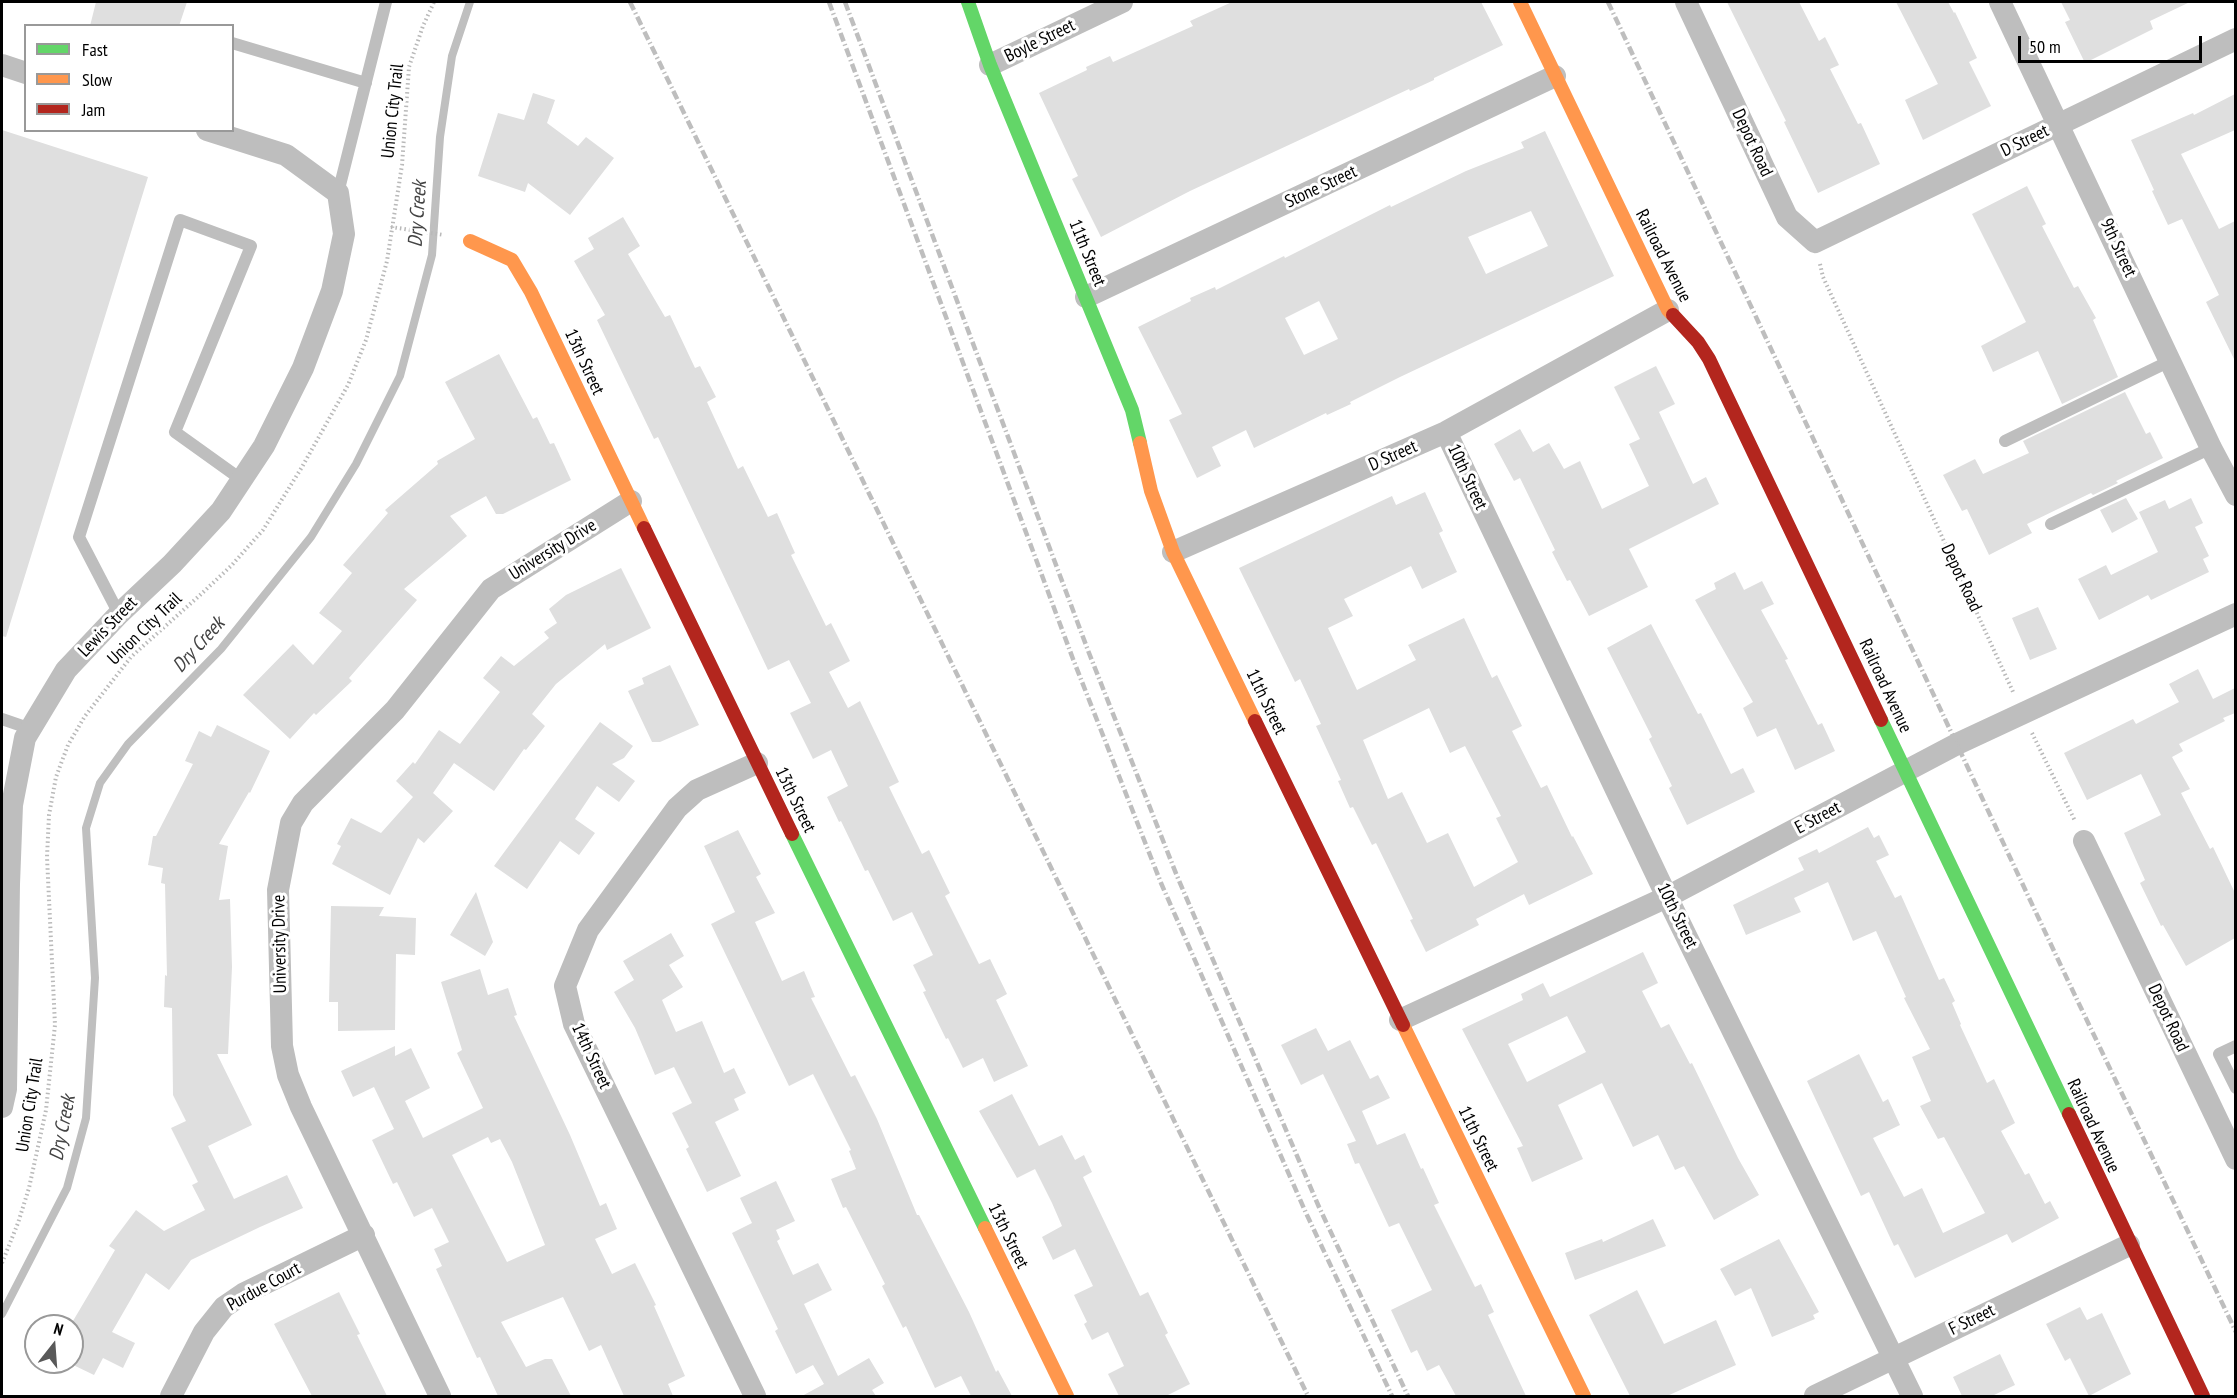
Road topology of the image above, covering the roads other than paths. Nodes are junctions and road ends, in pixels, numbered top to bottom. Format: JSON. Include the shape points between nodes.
{"nodes":[{"id":1,"x":386,"y":2,"type":"edge"},
{"id":2,"x":968,"y":2,"type":"edge"},
{"id":3,"x":1122,"y":2,"type":"edge"},
{"id":4,"x":1520,"y":2,"type":"edge"},
{"id":5,"x":1686,"y":2,"type":"edge"},
{"id":6,"x":2000,"y":2,"type":"edge"},
{"id":7,"x":2235,"y":39,"type":"edge"},
{"id":8,"x":234,"y":44,"type":"edge"},
{"id":9,"x":990,"y":65,"type":"junction"},
{"id":10,"x":2,"y":66,"type":"edge"},
{"id":11,"x":24,"y":72,"type":"edge"},
{"id":12,"x":1555,"y":76,"type":"junction"},
{"id":13,"x":366,"y":83,"type":"junction"},
{"id":14,"x":2060,"y":124,"type":"junction"},
{"id":15,"x":213,"y":132,"type":"edge"},
{"id":16,"x":338,"y":193,"type":"junction"},
{"id":17,"x":470,"y":241,"type":"dead end"},
{"id":18,"x":1815,"y":242,"type":"joint"},
{"id":19,"x":1086,"y":297,"type":"junction"},
{"id":20,"x":1668,"y":310,"type":"junction"},
{"id":21,"x":2170,"y":361,"type":"junction"},
{"id":22,"x":1446,"y":432,"type":"junction"},
{"id":23,"x":2006,"y":441,"type":"dead end"},
{"id":24,"x":2211,"y":448,"type":"junction"},
{"id":25,"x":242,"y":480,"type":"junction"},
{"id":26,"x":2235,"y":495,"type":"edge"},
{"id":27,"x":631,"y":501,"type":"junction"},
{"id":28,"x":2051,"y":524,"type":"dead end"},
{"id":29,"x":1173,"y":552,"type":"junction"},
{"id":30,"x":119,"y":614,"type":"junction"},
{"id":31,"x":2235,"y":614,"type":"edge"},
{"id":32,"x":2,"y":719,"type":"edge"},
{"id":33,"x":31,"y":729,"type":"junction"},
{"id":34,"x":757,"y":763,"type":"junction"},
{"id":35,"x":1906,"y":771,"type":"junction"},
{"id":36,"x":7,"y":799,"type":"edge"},
{"id":37,"x":2084,"y":841,"type":"road end"},
{"id":38,"x":1667,"y":897,"type":"junction"},
{"id":39,"x":1400,"y":1020,"type":"junction"},
{"id":40,"x":2235,"y":1046,"type":"edge"},
{"id":41,"x":2235,"y":1088,"type":"edge"},
{"id":42,"x":3,"y":1094,"type":"edge"},
{"id":43,"x":2235,"y":1159,"type":"edge"},
{"id":44,"x":364,"y":1235,"type":"junction"},
{"id":45,"x":2129,"y":1245,"type":"junction"},
{"id":46,"x":1894,"y":1358,"type":"junction"},
{"id":47,"x":171,"y":1396,"type":"edge"},
{"id":48,"x":440,"y":1396,"type":"edge"},
{"id":49,"x":755,"y":1396,"type":"edge"},
{"id":50,"x":1067,"y":1396,"type":"edge"},
{"id":51,"x":1584,"y":1396,"type":"edge"},
{"id":52,"x":1815,"y":1396,"type":"edge"},
{"id":53,"x":1912,"y":1396,"type":"edge"},
{"id":54,"x":2203,"y":1396,"type":"edge"}],
"edges":[{"from":1,"to":13,"type":"lane"},
{"from":2,"to":9,"type":"street","name":"11th Street"},
{"from":3,"to":9,"type":"street","name":"Boyle Street"},
{"from":4,"to":12,"type":"street","name":"Railroad Avenue"},
{"from":5,"to":18,"type":"street","name":"Depot Road","via":[[1787,217]]},
{"from":6,"to":14,"type":"street","name":"9th Street"},
{"from":7,"to":14,"type":"street","name":"D Street"},
{"from":8,"to":13,"type":"lane"},
{"from":9,"to":19,"type":"street","name":"11th Street"},
{"from":10,"to":11,"type":"street"},
{"from":12,"to":19,"type":"street","name":"Stone Street"},
{"from":12,"to":20,"type":"street","name":"Railroad Avenue"},
{"from":13,"to":16,"type":"lane"},
{"from":14,"to":18,"type":"street","name":"D Street"},
{"from":14,"to":21,"type":"street","name":"9th Street"},
{"from":15,"to":16,"type":"street","via":[[286,155]]},
{"from":16,"to":25,"type":"street","name":"Lewis Street","via":[[344,234],[332,291],[303,368],[264,446]]},
{"from":17,"to":27,"type":"street","name":"13th Street","via":[[512,260]]},
{"from":19,"to":29,"type":"street","name":"11th Street","via":[[1132,410],[1151,491]]},
{"from":20,"to":22,"type":"street","name":"D Street"},
{"from":20,"to":35,"type":"street","name":"Railroad Avenue","via":[[1709,359]]},
{"from":21,"to":23,"type":"lane"},
{"from":21,"to":24,"type":"street","name":"9th Street"},
{"from":22,"to":29,"type":"street","name":"D Street"},
{"from":22,"to":38,"type":"street","name":"10th Street"},
{"from":24,"to":26,"type":"street","name":"9th Street"},
{"from":24,"to":28,"type":"lane"},
{"from":25,"to":30,"type":"street","name":"Lewis Street","via":[[214,519]]},
{"from":25,"to":30,"type":"lane","via":[[175,432],[251,246],[180,220],[79,537]]},
{"from":27,"to":34,"type":"street","name":"13th Street"},
{"from":27,"to":44,"type":"street","name":"University Drive","via":[[491,589],[395,710],[303,803],[291,823],[278,890],[282,1046],[301,1107]]},
{"from":29,"to":39,"type":"street","name":"11th Street"},
{"from":30,"to":33,"type":"street","name":"Lewis Street","via":[[66,670]]},
{"from":31,"to":35,"type":"street","name":"E Street","via":[[2022,712]]},
{"from":32,"to":33,"type":"lane"},
{"from":33,"to":36,"type":"street","name":"Lewis Street"},
{"from":34,"to":49,"type":"street","name":"14th Street","via":[[697,790],[677,808],[588,930],[566,986],[574,1024]]},
{"from":34,"to":50,"type":"street","name":"13th Street"},
{"from":35,"to":38,"type":"street","name":"E Street"},
{"from":35,"to":45,"type":"street","name":"Railroad Avenue"},
{"from":36,"to":42,"type":"street","name":"Lewis Street","via":[[9,884]]},
{"from":37,"to":43,"type":"street","name":"Depot Road"},
{"from":38,"to":39,"type":"street","name":"E Street"},
{"from":38,"to":46,"type":"street","name":"10th Street"},
{"from":39,"to":51,"type":"street","name":"11th Street"},
{"from":40,"to":41,"type":"lane","via":[[2219,1054]]},
{"from":44,"to":47,"type":"street","name":"Purdue Court","via":[[224,1307],[204,1332]]},
{"from":44,"to":48,"type":"street","name":"University Drive"},
{"from":45,"to":46,"type":"street","name":"F Street"},
{"from":45,"to":54,"type":"street","name":"Railroad Avenue"},
{"from":46,"to":52,"type":"street","name":"F Street"},
{"from":46,"to":53,"type":"street","name":"10th Street"}]}
